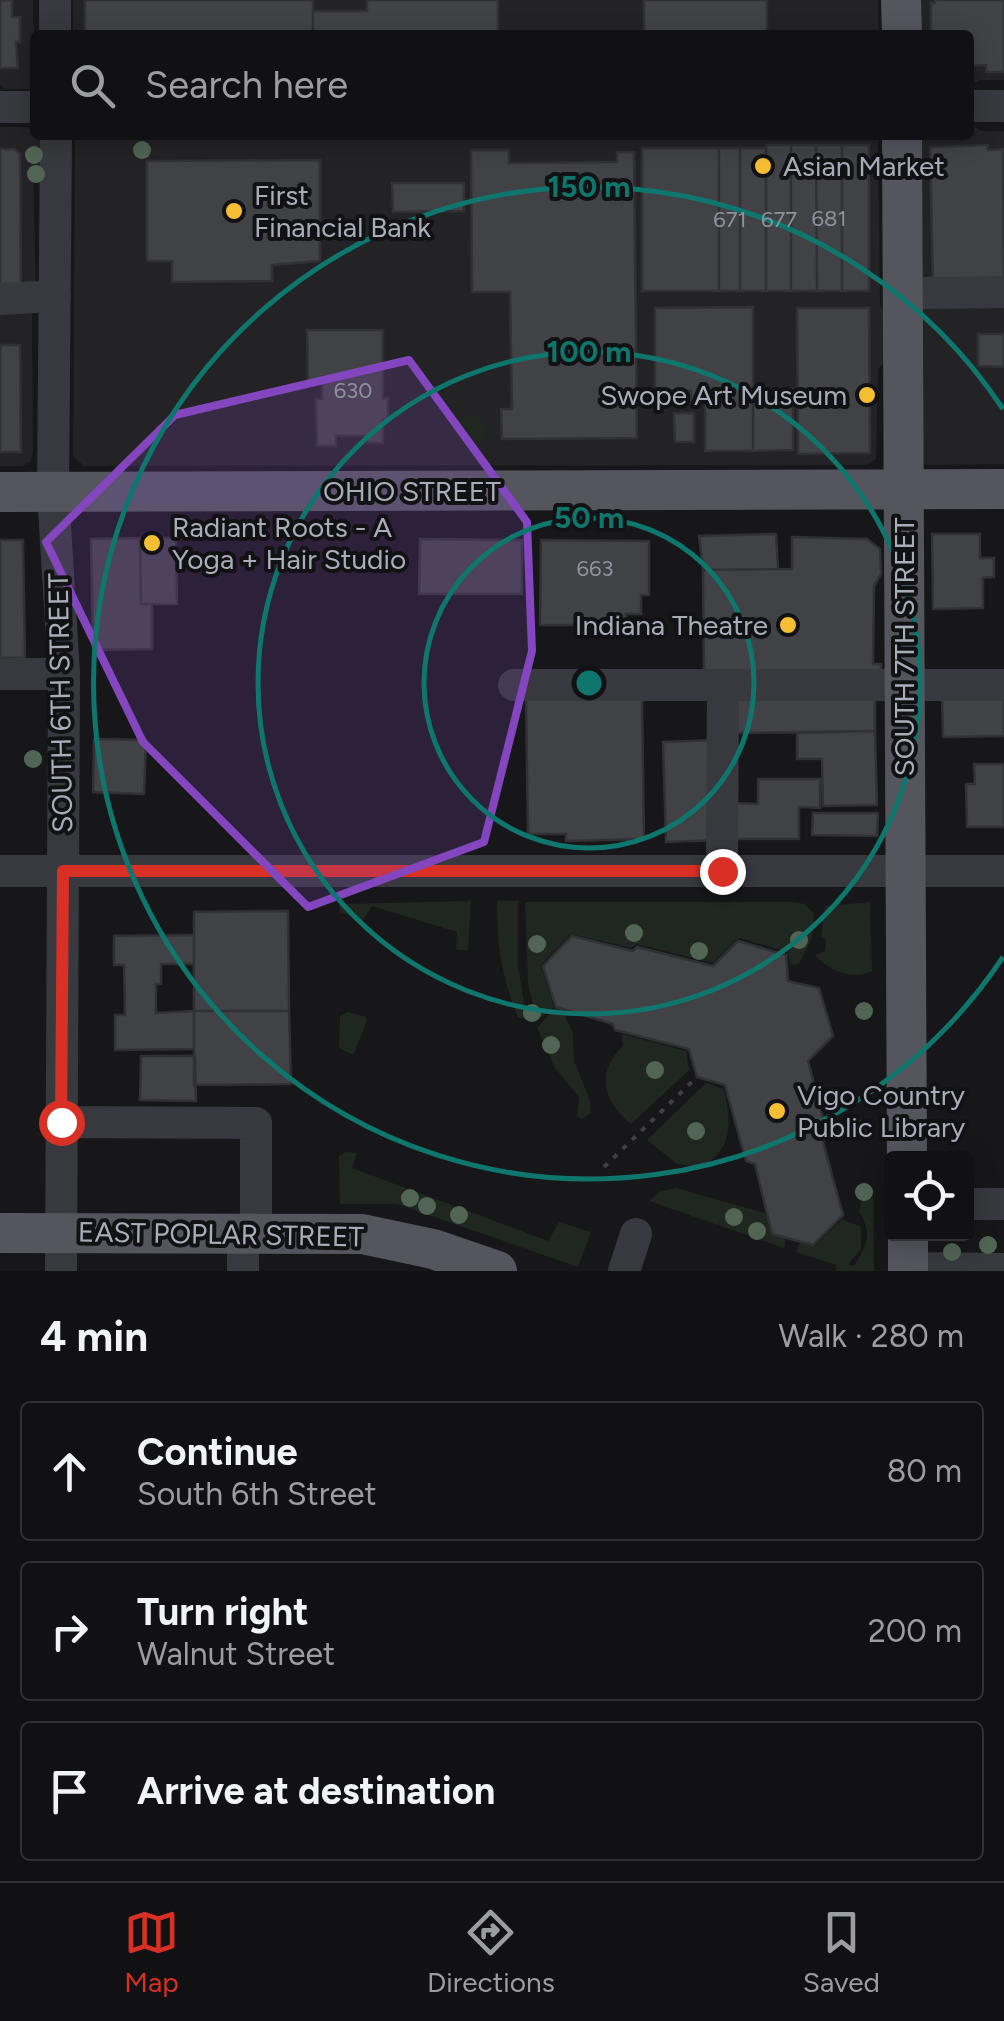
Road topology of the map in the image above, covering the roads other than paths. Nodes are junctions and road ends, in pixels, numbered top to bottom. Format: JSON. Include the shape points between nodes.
{"nodes":[{"id":1,"x":55,"y":0,"type":"edge"},
{"id":2,"x":901,"y":0,"type":"edge"},
{"id":3,"x":56,"y":30,"type":"edge"},
{"id":4,"x":902,"y":30,"type":"edge"},
{"id":5,"x":974,"y":106,"type":"edge"},
{"id":6,"x":1004,"y":106,"type":"edge"},
{"id":7,"x":0,"y":107,"type":"edge"},
{"id":8,"x":30,"y":107,"type":"edge"},
{"id":9,"x":56,"y":140,"type":"edge"},
{"id":10,"x":902,"y":140,"type":"edge"},
{"id":11,"x":1004,"y":292,"type":"edge"},
{"id":12,"x":55,"y":296,"type":"junction"},
{"id":13,"x":904,"y":296,"type":"junction"},
{"id":14,"x":0,"y":299,"type":"edge"},
{"id":15,"x":1004,"y":489,"type":"edge"},
{"id":16,"x":904,"y":490,"type":"junction"},
{"id":17,"x":0,"y":492,"type":"edge"},
{"id":18,"x":53,"y":492,"type":"junction"},
{"id":19,"x":0,"y":674,"type":"edge"},
{"id":20,"x":64,"y":674,"type":"junction"},
{"id":21,"x":903,"y":684,"type":"junction"},
{"id":22,"x":514,"y":685,"type":"dead end"},
{"id":23,"x":1004,"y":685,"type":"edge"},
{"id":24,"x":723,"y":686,"type":"junction"},
{"id":25,"x":0,"y":870,"type":"edge"},
{"id":26,"x":63,"y":871,"type":"junction"},
{"id":27,"x":722,"y":871,"type":"junction"},
{"id":28,"x":904,"y":871,"type":"junction"},
{"id":29,"x":1004,"y":871,"type":"edge"},
{"id":30,"x":61,"y":1122,"type":"junction"},
{"id":31,"x":907,"y":1151,"type":"edge"},
{"id":32,"x":974,"y":1204,"type":"edge"},
{"id":33,"x":1004,"y":1204,"type":"edge"},
{"id":34,"x":0,"y":1233,"type":"edge"},
{"id":35,"x":636,"y":1234,"type":"dead end"},
{"id":36,"x":247,"y":1246,"type":"edge"},
{"id":37,"x":61,"y":1251,"type":"edge"},
{"id":38,"x":908,"y":1258,"type":"edge"},
{"id":39,"x":1004,"y":1269,"type":"edge"},
{"id":40,"x":497,"y":1271,"type":"edge"},
{"id":41,"x":624,"y":1271,"type":"edge"}],
"edges":[{"from":1,"to":3,"type":"street"},
{"from":2,"to":4,"type":"main road"},
{"from":5,"to":6,"type":"street"},
{"from":7,"to":8,"type":"street"},
{"from":9,"to":12,"type":"street","name":"SOUTH 6TH STREET"},
{"from":10,"to":13,"type":"main road","name":"SOUTH 7TH STREET"},
{"from":11,"to":13,"type":"street"},
{"from":12,"to":14,"type":"street"},
{"from":12,"to":18,"type":"street","name":"SOUTH 6TH STREET"},
{"from":13,"to":16,"type":"main road","name":"SOUTH 7TH STREET"},
{"from":15,"to":16,"type":"main road","name":"OHIO STREET"},
{"from":16,"to":18,"type":"main road","name":"OHIO STREET"},
{"from":16,"to":21,"type":"main road","name":"SOUTH 7TH STREET"},
{"from":17,"to":18,"type":"main road","name":"OHIO STREET"},
{"from":18,"to":20,"type":"street","name":"SOUTH 6TH STREET"},
{"from":19,"to":20,"type":"street"},
{"from":20,"to":26,"type":"street","name":"SOUTH 6TH STREET"},
{"from":21,"to":23,"type":"street"},
{"from":21,"to":24,"type":"street"},
{"from":21,"to":28,"type":"main road","name":"SOUTH 7TH STREET"},
{"from":22,"to":24,"type":"street"},
{"from":24,"to":27,"type":"street"},
{"from":25,"to":26,"type":"street"},
{"from":26,"to":27,"type":"street"},
{"from":26,"to":30,"type":"street","name":"SOUTH 6TH STREET"},
{"from":27,"to":28,"type":"street"},
{"from":28,"to":29,"type":"street"},
{"from":28,"to":31,"type":"main road","name":"SOUTH 7TH STREET"},
{"from":30,"to":36,"type":"street","via":[[256,1123]]},
{"from":30,"to":37,"type":"street","name":"SOUTH 6TH STREET"},
{"from":32,"to":33,"type":"street"},
{"from":34,"to":37,"type":"main road","name":"EAST POPLAR STREET"},
{"from":35,"to":41,"type":"street"},
{"from":36,"to":37,"type":"main road","name":"EAST POPLAR STREET"},
{"from":36,"to":40,"type":"main road","name":"EAST POPLAR STREET","via":[[362,1234]]},
{"from":38,"to":39,"type":"street"}]}
